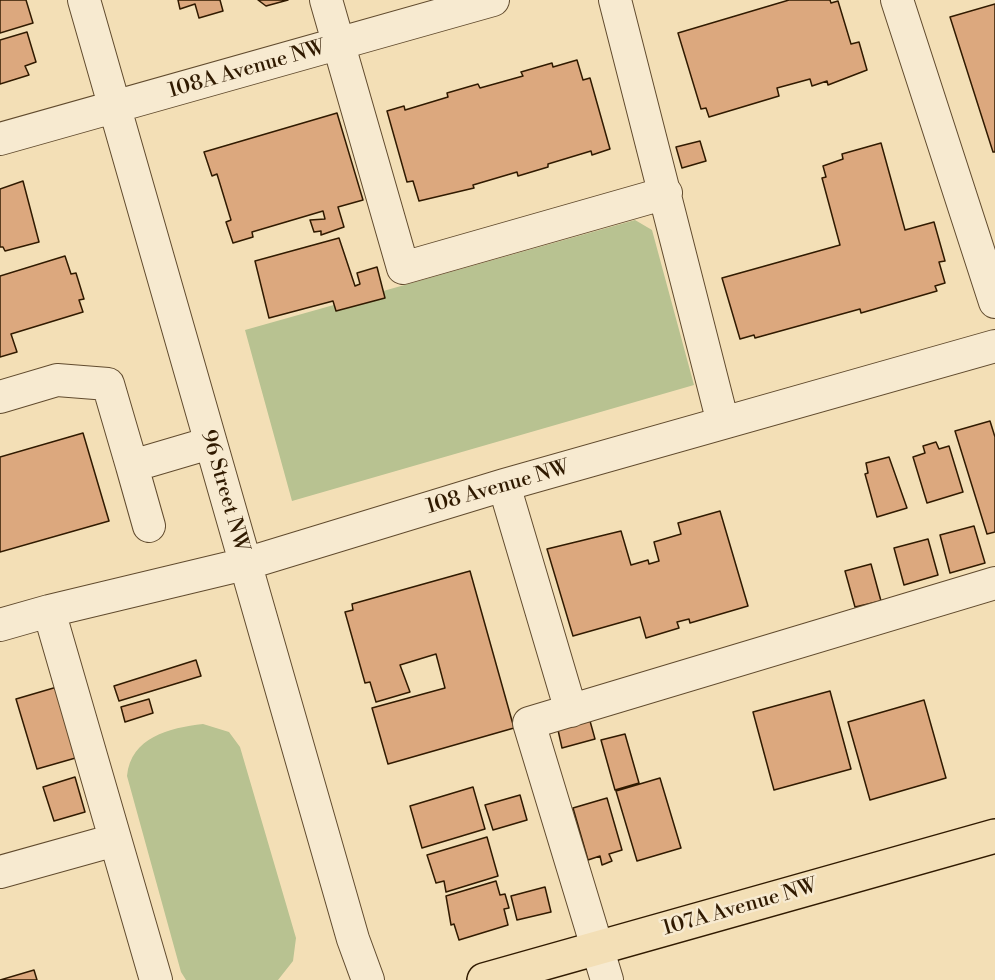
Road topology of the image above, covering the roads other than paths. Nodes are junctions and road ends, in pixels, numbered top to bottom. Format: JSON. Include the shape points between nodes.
{"nodes":[{"id":1,"x":84,"y":0,"type":"edge"},
{"id":2,"x":326,"y":0,"type":"edge"},
{"id":3,"x":493,"y":0,"type":"edge"},
{"id":4,"x":615,"y":0,"type":"edge"},
{"id":5,"x":897,"y":0,"type":"edge"},
{"id":6,"x":338,"y":45,"type":"junction"},
{"id":7,"x":115,"y":108,"type":"junction"},
{"id":8,"x":0,"y":139,"type":"edge"},
{"id":9,"x":666,"y":193,"type":"junction"},
{"id":10,"x":995,"y":302,"type":"edge"},
{"id":11,"x":995,"y":346,"type":"edge"},
{"id":12,"x":0,"y":397,"type":"edge"},
{"id":13,"x":723,"y":423,"type":"junction"},
{"id":14,"x":210,"y":443,"type":"junction"},
{"id":15,"x":132,"y":466,"type":"junction"},
{"id":16,"x":504,"y":485,"type":"junction"},
{"id":17,"x":149,"y":526,"type":"dead end"},
{"id":18,"x":245,"y":564,"type":"junction"},
{"id":19,"x":995,"y":583,"type":"edge"},
{"id":20,"x":49,"y":611,"type":"junction"},
{"id":21,"x":0,"y":626,"type":"edge"},
{"id":22,"x":571,"y":711,"type":"junction"},
{"id":23,"x":995,"y":836,"type":"edge"},
{"id":24,"x":115,"y":840,"type":"junction"},
{"id":25,"x":0,"y":872,"type":"edge"},
{"id":26,"x":598,"y":947,"type":"junction"},
{"id":27,"x":156,"y":980,"type":"edge"},
{"id":28,"x":368,"y":980,"type":"edge"},
{"id":29,"x":484,"y":980,"type":"edge"},
{"id":30,"x":607,"y":980,"type":"edge"}],
"edges":[{"from":1,"to":7,"type":"street","name":"96 Street NW"},
{"from":2,"to":6,"type":"street"},
{"from":3,"to":6,"type":"street","name":"108A Avenue NW"},
{"from":4,"to":9,"type":"street"},
{"from":5,"to":10,"type":"street"},
{"from":6,"to":7,"type":"street","name":"108A Avenue NW"},
{"from":6,"to":9,"type":"street","via":[[404,268]]},
{"from":7,"to":8,"type":"street","name":"108A Avenue NW"},
{"from":7,"to":14,"type":"street","name":"96 Street NW"},
{"from":9,"to":13,"type":"street"},
{"from":11,"to":13,"type":"street","name":"108 Avenue NW"},
{"from":12,"to":15,"type":"street","via":[[57,380],[108,384]]},
{"from":13,"to":16,"type":"street","name":"108 Avenue NW"},
{"from":14,"to":15,"type":"street"},
{"from":14,"to":18,"type":"street","name":"96 Street NW"},
{"from":15,"to":17,"type":"street"},
{"from":16,"to":18,"type":"street","name":"108 Avenue NW"},
{"from":16,"to":22,"type":"street"},
{"from":18,"to":20,"type":"street","name":"108 Avenue NW"},
{"from":18,"to":28,"type":"street","name":"96 Street NW"},
{"from":19,"to":22,"type":"street"},
{"from":20,"to":21,"type":"street","name":"108 Avenue NW"},
{"from":20,"to":24,"type":"street"},
{"from":22,"to":26,"type":"street","via":[[529,723]]},
{"from":23,"to":26,"type":"main road","name":"107A Avenue NW"},
{"from":24,"to":25,"type":"street"},
{"from":24,"to":27,"type":"street"},
{"from":26,"to":29,"type":"main road","name":"107A Avenue NW"},
{"from":26,"to":30,"type":"street"}]}
